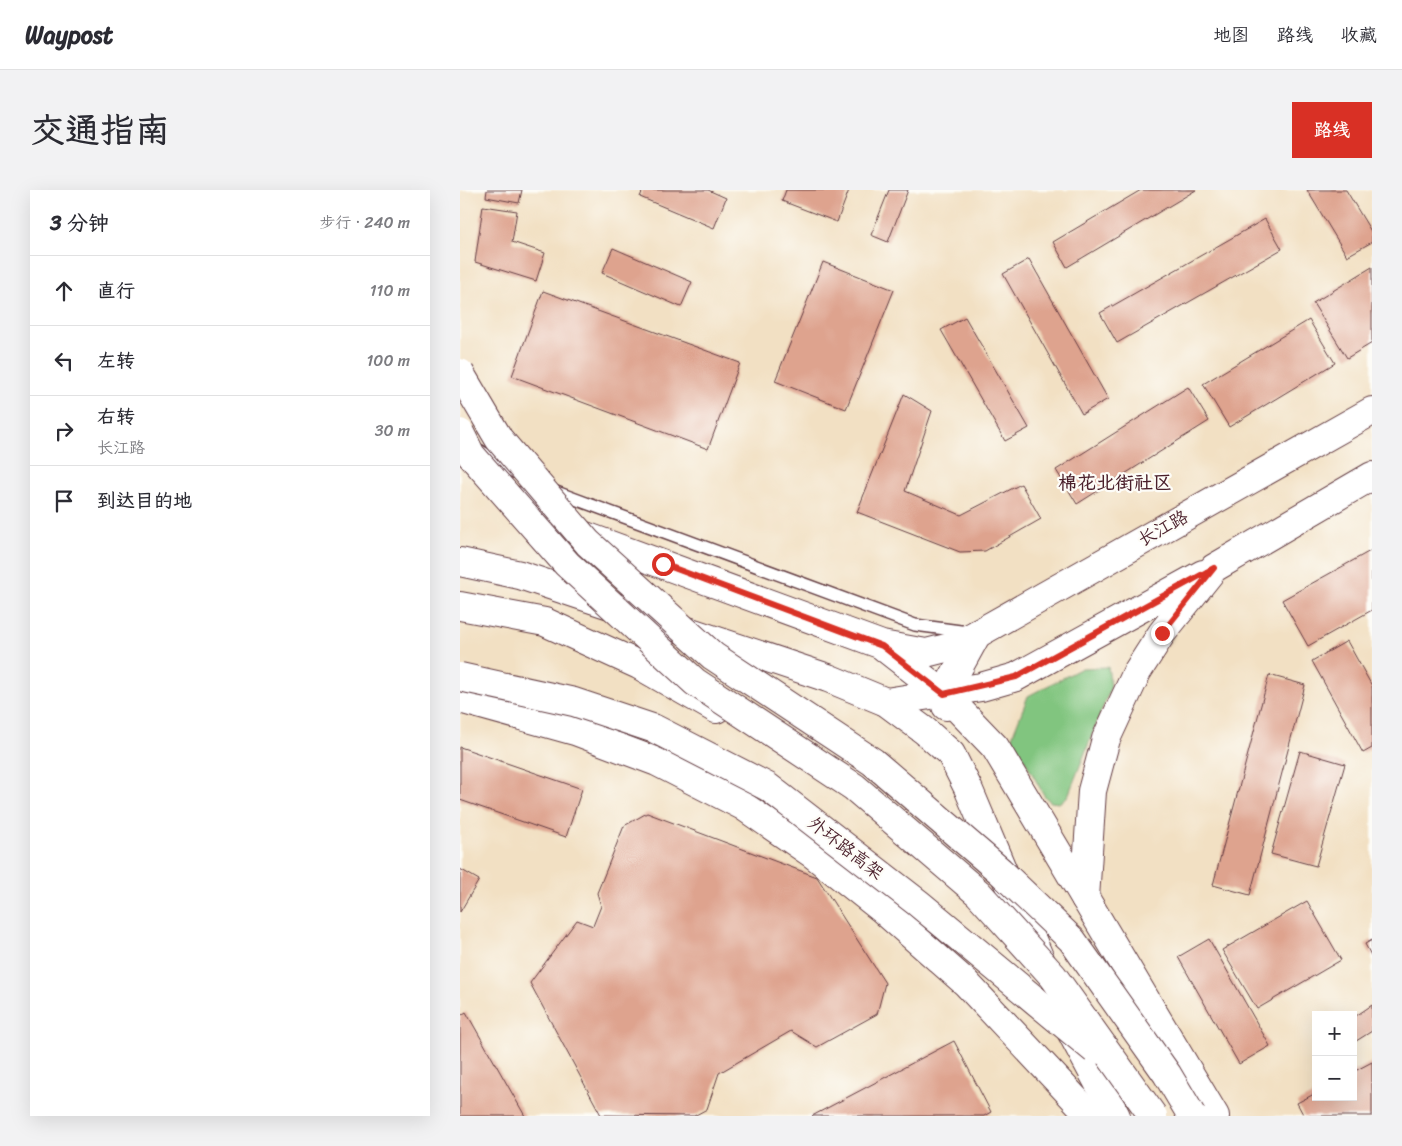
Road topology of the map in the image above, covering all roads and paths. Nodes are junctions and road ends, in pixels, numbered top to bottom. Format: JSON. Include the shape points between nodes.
{"nodes":[{"id":1,"x":460,"y":373,"type":"edge"},
{"id":2,"x":1372,"y":411,"type":"edge"},
{"id":3,"x":460,"y":436,"type":"edge"},
{"id":4,"x":1372,"y":476,"type":"edge"},
{"id":5,"x":460,"y":562,"type":"edge"},
{"id":6,"x":1214,"y":568,"type":"junction"},
{"id":7,"x":460,"y":606,"type":"edge"},
{"id":8,"x":966,"y":640,"type":"junction"},
{"id":9,"x":882,"y":646,"type":"junction"},
{"id":10,"x":460,"y":677,"type":"edge"},
{"id":11,"x":944,"y":694,"type":"junction"},
{"id":12,"x":460,"y":699,"type":"edge"},
{"id":13,"x":886,"y":702,"type":"junction"},
{"id":14,"x":951,"y":754,"type":"junction"},
{"id":15,"x":854,"y":787,"type":"junction"},
{"id":16,"x":1085,"y":898,"type":"junction"},
{"id":17,"x":1091,"y":1116,"type":"edge"},
{"id":18,"x":1116,"y":1116,"type":"edge"},
{"id":19,"x":1153,"y":1116,"type":"edge"},
{"id":20,"x":1179,"y":1116,"type":"edge"},
{"id":21,"x":1192,"y":1116,"type":"edge"},
{"id":22,"x":1215,"y":1116,"type":"edge"}],
"edges":[{"from":1,"to":21,"type":"main road","bridge":true,"via":[[499,439],[588,543],[713,656],[873,762],[1000,871],[1072,940],[1167,1074]]},
{"from":2,"to":8,"type":"main road","name":"长江路"},
{"from":3,"to":8,"type":"lane","via":[[535,484],[915,625]]},
{"from":3,"to":9,"type":"main road","via":[[517,503],[561,527]]},
{"from":3,"to":15,"type":"main road","bridge":true,"via":[[471,455],[567,564],[695,682]]},
{"from":4,"to":6,"type":"main road"},
{"from":5,"to":13,"type":"main road","via":[[520,576],[828,678]]},
{"from":6,"to":11,"type":"main road","via":[[1016,677]]},
{"from":6,"to":16,"type":"main road","via":[[1162,633],[1137,672],[1106,739],[1092,791]]},
{"from":7,"to":15,"type":"main road","bridge":true,"via":[[545,622],[639,665]]},
{"from":8,"to":9,"type":"main road","name":"长江路","via":[[926,653]]},
{"from":8,"to":11,"type":"main road"},
{"from":9,"to":11,"type":"main road"},
{"from":10,"to":20,"type":"main road","name":"外环路高架","bridge":true,"via":[[574,702],[655,729],[768,787],[918,903],[1057,1021]]},
{"from":11,"to":13,"type":"main road"},
{"from":11,"to":14,"type":"main road"},
{"from":11,"to":16,"type":"main road","via":[[995,747]]},
{"from":12,"to":17,"type":"main road","name":"外环路高架","via":[[575,731],[630,751],[743,806],[814,855],[952,971]]},
{"from":13,"to":14,"type":"main road"},
{"from":14,"to":18,"type":"main road","via":[[1074,1041]]},
{"from":15,"to":19,"type":"main road","bridge":true,"via":[[978,893],[1053,976]]},
{"from":16,"to":22,"type":"main road"}]}
